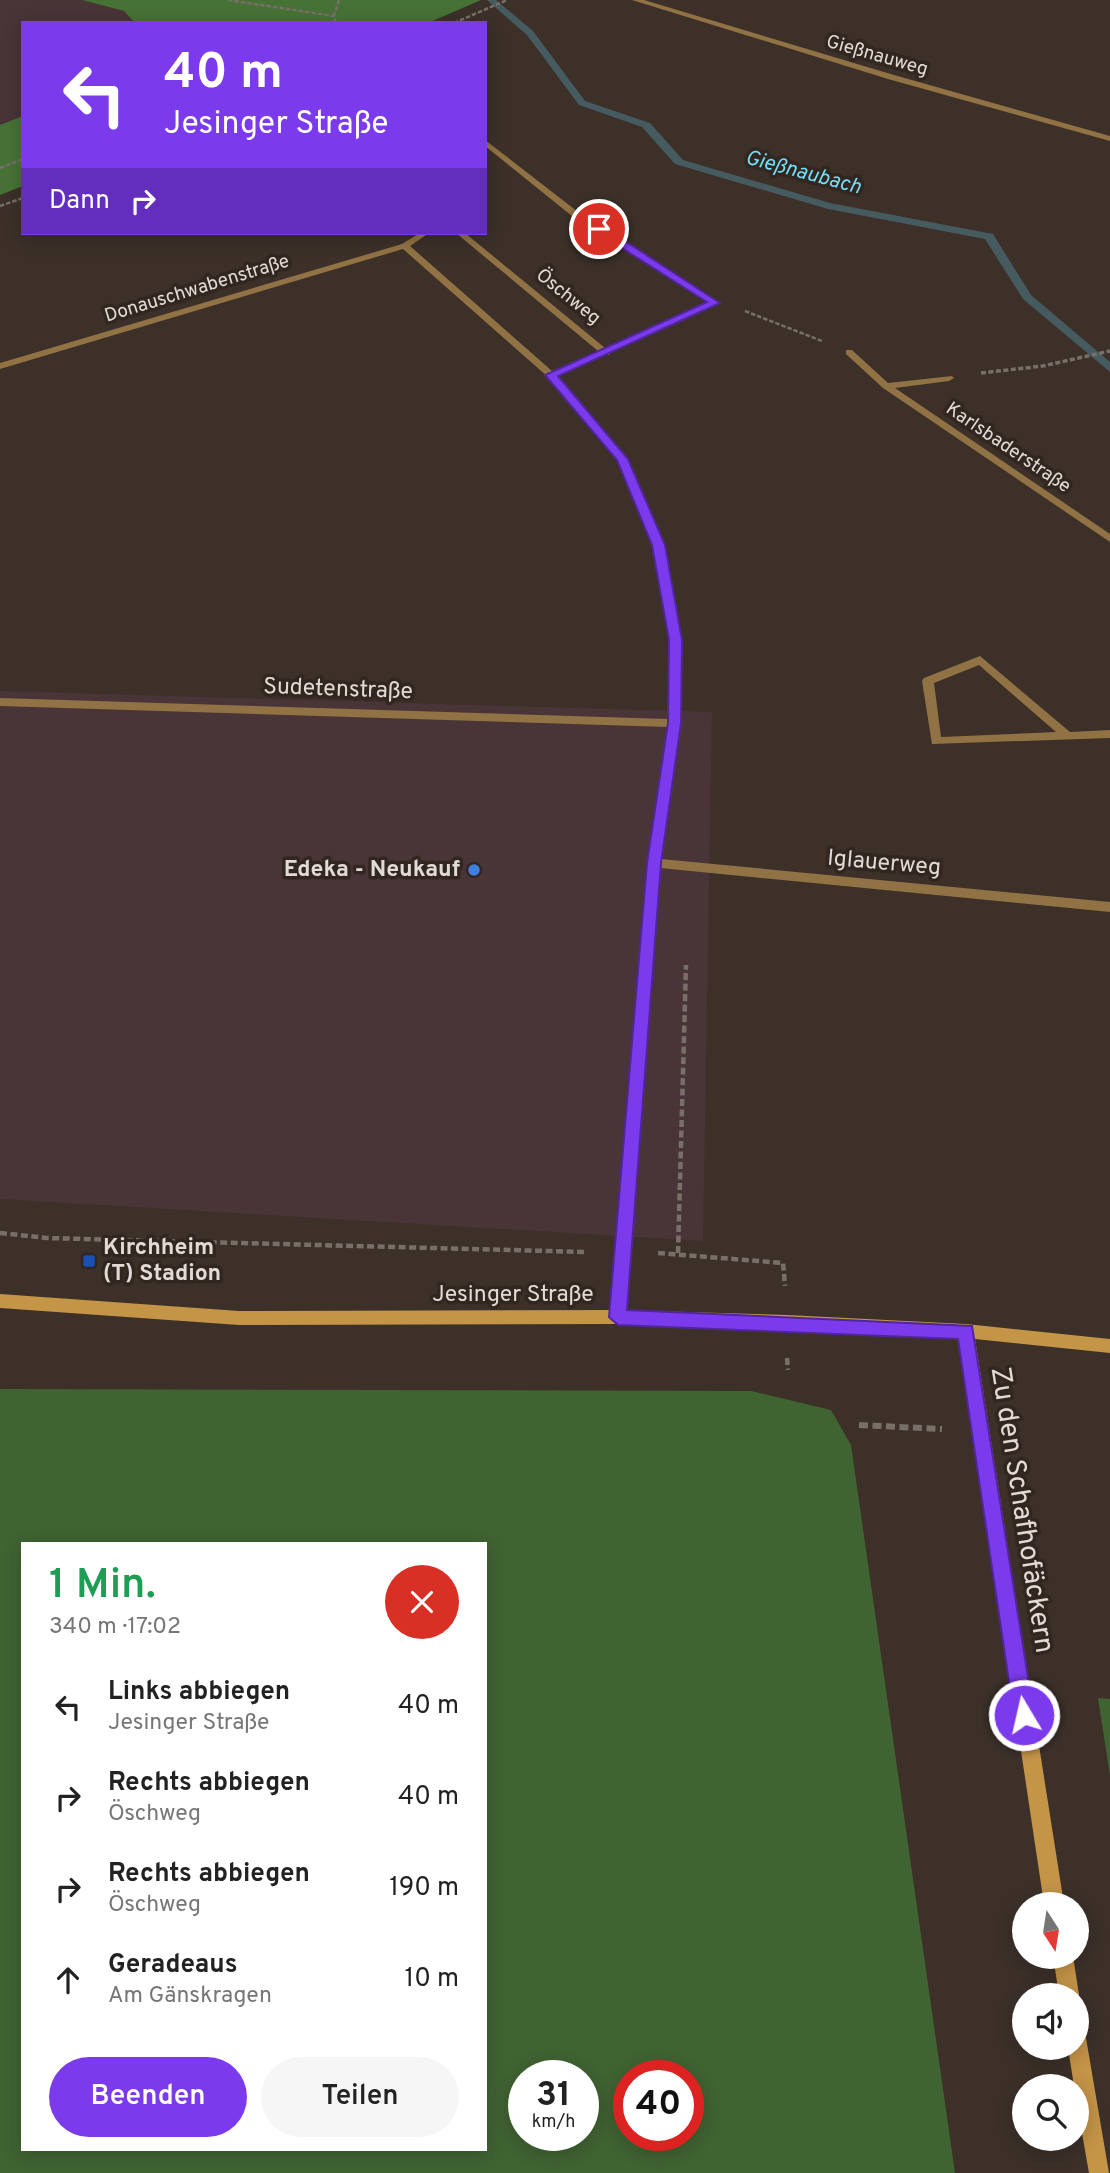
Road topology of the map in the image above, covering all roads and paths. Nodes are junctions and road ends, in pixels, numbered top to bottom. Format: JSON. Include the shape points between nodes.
{"nodes":[{"id":1,"x":228,"y":0,"type":"edge"},
{"id":2,"x":339,"y":0,"type":"edge"},
{"id":3,"x":507,"y":0,"type":"edge"},
{"id":4,"x":636,"y":0,"type":"edge"},
{"id":5,"x":334,"y":16,"type":"junction"},
{"id":6,"x":335,"y":21,"type":"edge"},
{"id":7,"x":458,"y":21,"type":"edge"},
{"id":8,"x":1110,"y":139,"type":"edge"},
{"id":9,"x":487,"y":144,"type":"edge"},
{"id":10,"x":21,"y":160,"type":"edge"},
{"id":11,"x":0,"y":168,"type":"edge"},
{"id":12,"x":21,"y":199,"type":"edge"},
{"id":13,"x":0,"y":206,"type":"edge"},
{"id":14,"x":422,"y":235,"type":"edge"},
{"id":15,"x":462,"y":235,"type":"edge"},
{"id":16,"x":405,"y":246,"type":"junction"},
{"id":17,"x":715,"y":303,"type":"junction"},
{"id":18,"x":1110,"y":351,"type":"edge"},
{"id":19,"x":849,"y":352,"type":"joint"},
{"id":20,"x":606,"y":353,"type":"junction"},
{"id":21,"x":0,"y":366,"type":"edge"},
{"id":22,"x":551,"y":375,"type":"junction"},
{"id":23,"x":949,"y":377,"type":"joint"},
{"id":24,"x":886,"y":386,"type":"junction"},
{"id":25,"x":1110,"y":539,"type":"edge"},
{"id":26,"x":0,"y":702,"type":"edge"},
{"id":27,"x":674,"y":723,"type":"junction"},
{"id":28,"x":1110,"y":734,"type":"edge"},
{"id":29,"x":1068,"y":736,"type":"junction"},
{"id":30,"x":654,"y":863,"type":"junction"},
{"id":31,"x":1110,"y":907,"type":"edge"},
{"id":32,"x":0,"y":1233,"type":"edge"},
{"id":33,"x":621,"y":1253,"type":"junction"},
{"id":34,"x":783,"y":1263,"type":"dead end"},
{"id":35,"x":0,"y":1301,"type":"edge"},
{"id":36,"x":618,"y":1317,"type":"junction"},
{"id":37,"x":965,"y":1331,"type":"junction"},
{"id":38,"x":1110,"y":1346,"type":"edge"},
{"id":39,"x":859,"y":1425,"type":"dead end"},
{"id":40,"x":979,"y":1431,"type":"junction"},
{"id":41,"x":1052,"y":1892,"type":"edge"},
{"id":42,"x":1080,"y":2060,"type":"edge"},
{"id":43,"x":1099,"y":2173,"type":"edge"}],
"edges":[{"from":1,"to":5,"type":"path"},
{"from":2,"to":5,"type":"path"},
{"from":3,"to":7,"type":"path"},
{"from":4,"to":8,"type":"street","name":"Gießnauweg"},
{"from":5,"to":6,"type":"path"},
{"from":9,"to":17,"type":"street","via":[[575,214]]},
{"from":10,"to":11,"type":"path"},
{"from":12,"to":13,"type":"path"},
{"from":14,"to":16,"type":"street"},
{"from":15,"to":20,"type":"street","name":"Öschweg"},
{"from":16,"to":21,"type":"street","name":"Donauschwabenstraße"},
{"from":16,"to":22,"type":"street"},
{"from":17,"to":19,"type":"path"},
{"from":17,"to":20,"type":"street"},
{"from":18,"to":23,"type":"path","via":[[1043,366]]},
{"from":19,"to":24,"type":"street","name":"Karlsbaderstraße"},
{"from":20,"to":22,"type":"street","name":"Öschweg"},
{"from":22,"to":27,"type":"street","via":[[622,459],[659,545],[676,640]]},
{"from":23,"to":24,"type":"street","name":"Karlsbaderstraße"},
{"from":24,"to":25,"type":"street","name":"Karlsbaderstraße"},
{"from":26,"to":27,"type":"street","name":"Sudetenstraße"},
{"from":27,"to":30,"type":"street"},
{"from":28,"to":29,"type":"street"},
{"from":29,"to":29,"type":"street","via":[[936,741],[928,681],[980,660]]},
{"from":30,"to":31,"type":"street","name":"Iglauerweg"},
{"from":30,"to":33,"type":"street"},
{"from":32,"to":33,"type":"path"},
{"from":33,"to":34,"type":"path","via":[[678,1253]]},
{"from":33,"to":36,"type":"street"},
{"from":35,"to":36,"type":"main road","name":"Jesinger Straße","via":[[239,1318]]},
{"from":36,"to":37,"type":"main road","name":"Jesinger Straße"},
{"from":37,"to":38,"type":"main road","name":"Jesinger Straße"},
{"from":37,"to":40,"type":"main road","name":"Zu den Schafhofäckern"},
{"from":39,"to":40,"type":"path"},
{"from":40,"to":41,"type":"main road","name":"Zu den Schafhofäckern"},
{"from":42,"to":43,"type":"main road"}]}
